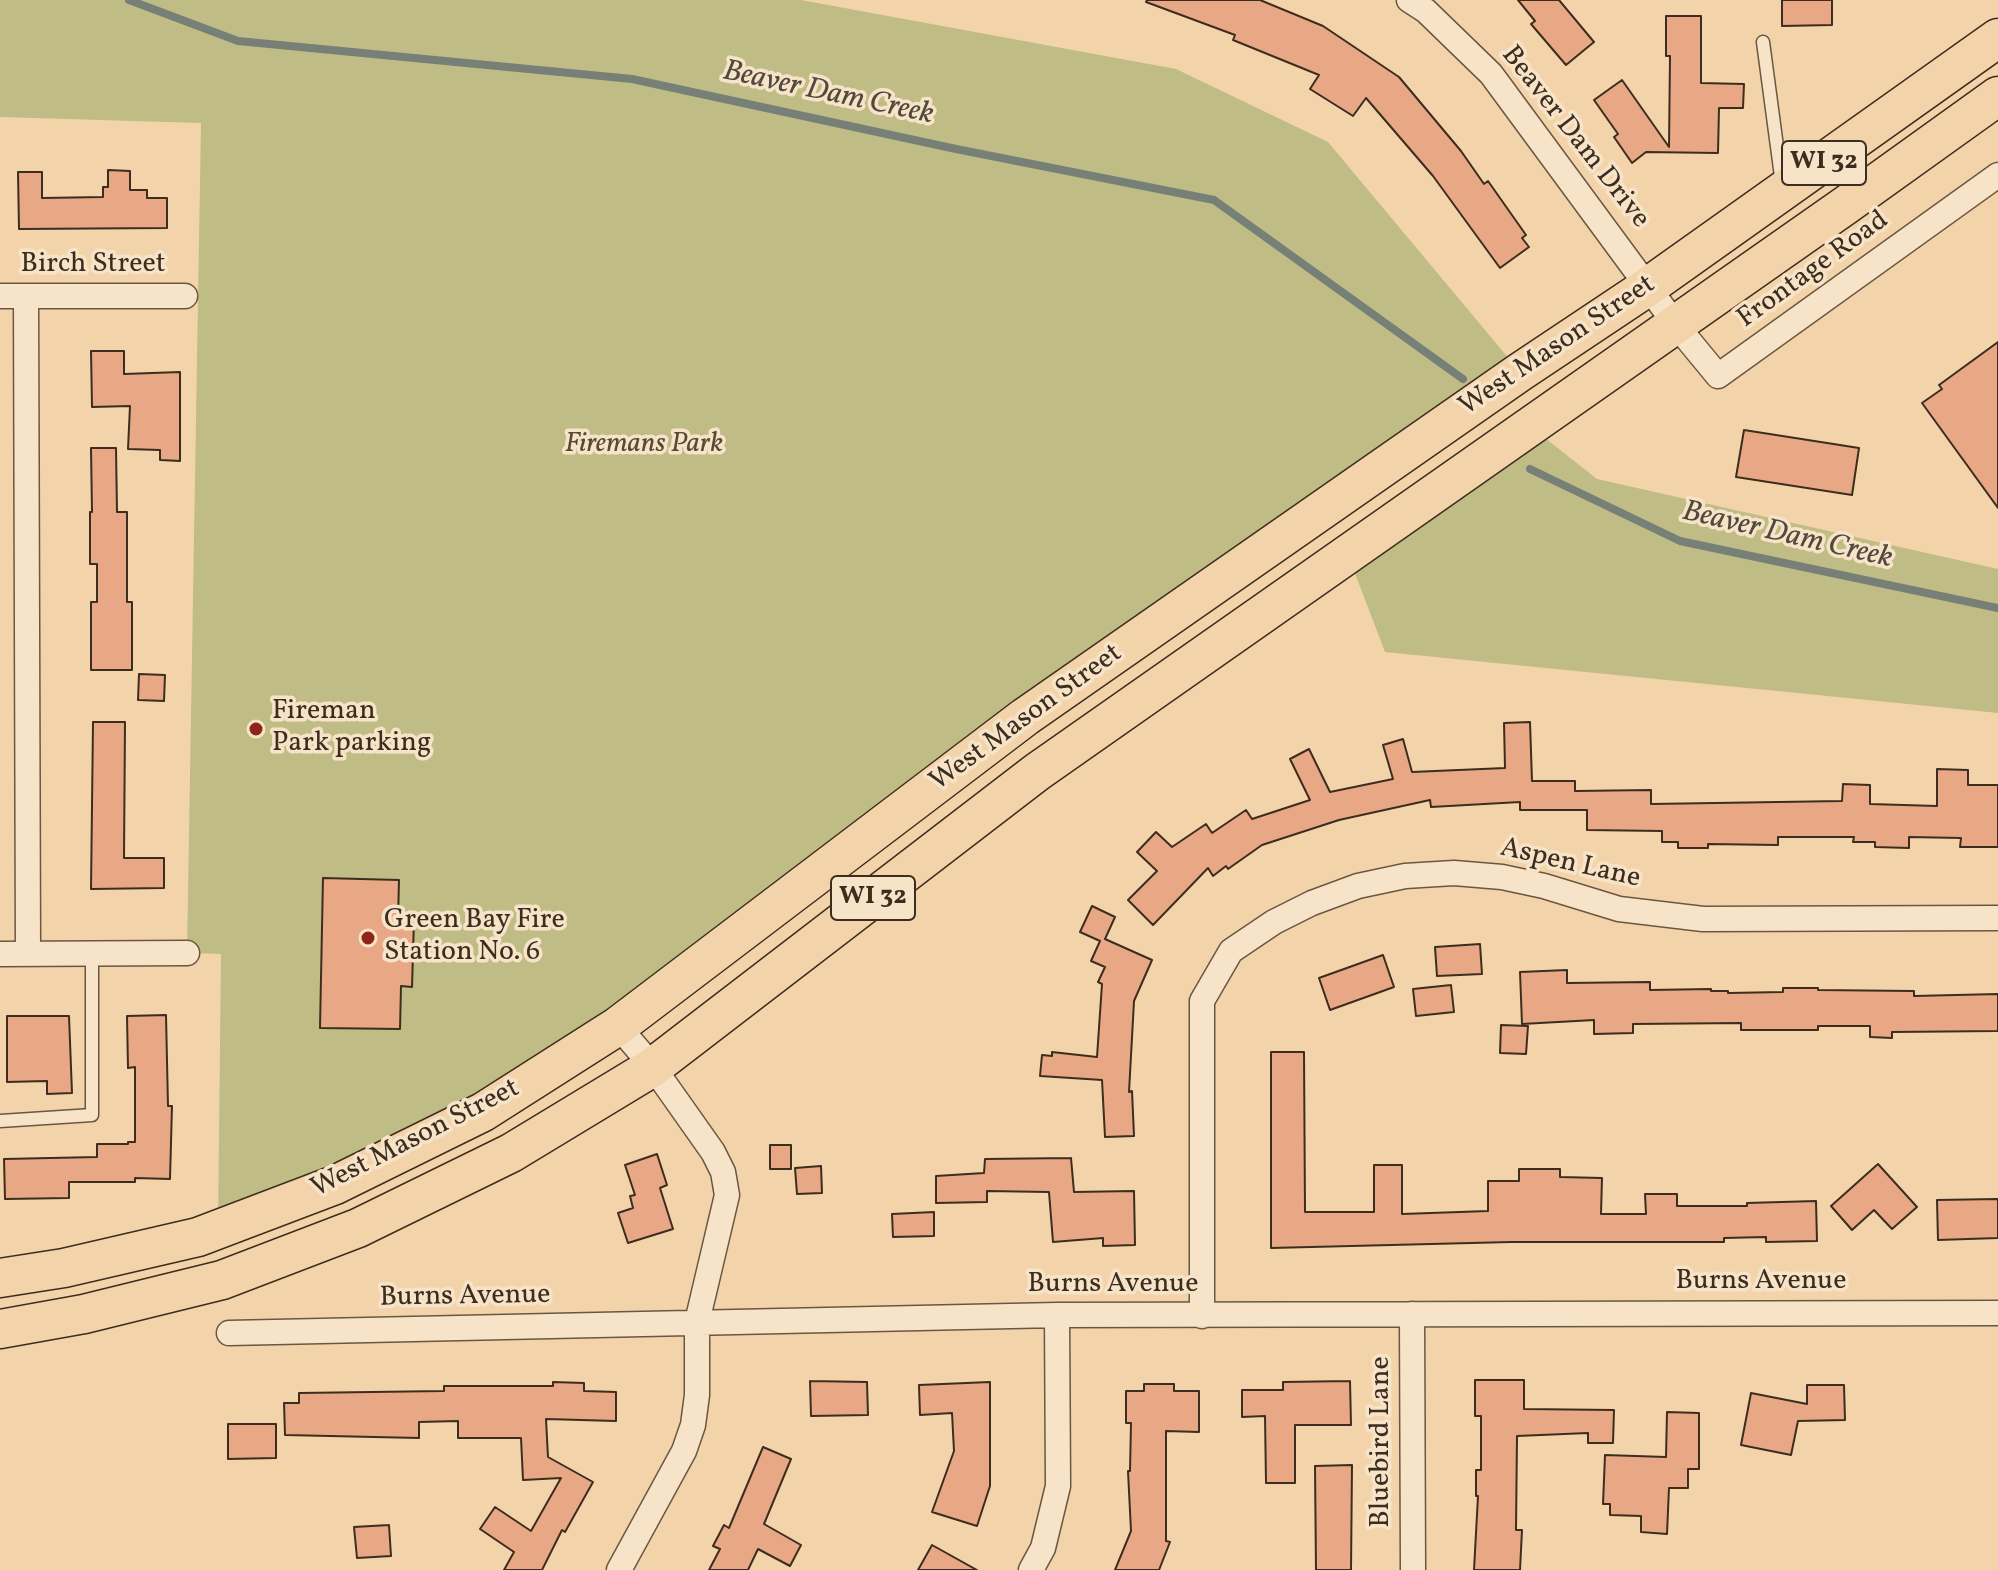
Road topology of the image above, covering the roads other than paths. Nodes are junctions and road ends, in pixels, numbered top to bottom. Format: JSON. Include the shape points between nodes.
{"nodes":[{"id":1,"x":1423,"y":4,"type":"edge"},
{"id":2,"x":1998,"y":38,"type":"edge"},
{"id":3,"x":1763,"y":42,"type":"dead end"},
{"id":4,"x":1998,"y":96,"type":"edge"},
{"id":5,"x":1998,"y":175,"type":"edge"},
{"id":6,"x":1783,"y":191,"type":"junction"},
{"id":7,"x":1649,"y":286,"type":"junction"},
{"id":8,"x":0,"y":296,"type":"edge"},
{"id":9,"x":26,"y":296,"type":"junction"},
{"id":10,"x":185,"y":296,"type":"dead end"},
{"id":11,"x":1676,"y":325,"type":"junction"},
{"id":12,"x":1998,"y":918,"type":"edge"},
{"id":13,"x":92,"y":953,"type":"junction"},
{"id":14,"x":187,"y":953,"type":"dead end"},
{"id":15,"x":0,"y":954,"type":"edge"},
{"id":16,"x":28,"y":954,"type":"junction"},
{"id":17,"x":618,"y":1026,"type":"junction"},
{"id":18,"x":653,"y":1067,"type":"junction"},
{"id":19,"x":0,"y":1121,"type":"edge"},
{"id":20,"x":0,"y":1278,"type":"edge"},
{"id":21,"x":1998,"y":1313,"type":"edge"},
{"id":22,"x":1412,"y":1314,"type":"junction"},
{"id":23,"x":1057,"y":1315,"type":"junction"},
{"id":24,"x":1202,"y":1316,"type":"junction"},
{"id":25,"x":697,"y":1322,"type":"junction"},
{"id":26,"x":0,"y":1329,"type":"edge"},
{"id":27,"x":229,"y":1333,"type":"dead end"},
{"id":28,"x":619,"y":1570,"type":"edge"},
{"id":29,"x":1031,"y":1570,"type":"edge"},
{"id":30,"x":1413,"y":1570,"type":"edge"}],
"edges":[{"from":1,"to":7,"type":"street","name":"Beaver Dam Drive","via":[[1491,74]]},
{"from":2,"to":6,"type":"main road","name":"West Mason Street","number":"WI 32"},
{"from":3,"to":6,"type":"lane"},
{"from":4,"to":11,"type":"main road","name":"West Mason Street","number":"WI 32"},
{"from":5,"to":11,"type":"street","name":"Frontage Road","via":[[1718,376]]},
{"from":6,"to":7,"type":"main road","name":"West Mason Street","number":"WI 32"},
{"from":7,"to":11,"type":"street","name":"Beaver Dam Drive"},
{"from":7,"to":17,"type":"main road","name":"West Mason Street","number":"WI 32","via":[[1025,717]]},
{"from":8,"to":9,"type":"street","name":"Birch Street"},
{"from":9,"to":10,"type":"street","name":"Birch Street"},
{"from":9,"to":16,"type":"street"},
{"from":11,"to":18,"type":"main road","name":"West Mason Street","number":"WI 32","via":[[1037,772]]},
{"from":12,"to":24,"type":"street","name":"Aspen Lane","via":[[1703,919],[1619,909],[1544,886],[1454,873],[1358,886],[1274,922],[1231,951],[1202,1001]]},
{"from":13,"to":14,"type":"street"},
{"from":13,"to":16,"type":"street"},
{"from":13,"to":19,"type":"lane","via":[[92,1115]]},
{"from":15,"to":16,"type":"street"},
{"from":17,"to":18,"type":"street"},
{"from":17,"to":20,"type":"main road","name":"West Mason Street","number":"WI 32","via":[[483,1112],[335,1185],[198,1237]]},
{"from":18,"to":25,"type":"street","via":[[713,1152],[727,1195]]},
{"from":18,"to":26,"type":"main road","name":"West Mason Street","number":"WI 32","via":[[511,1153],[358,1228],[222,1280]]},
{"from":21,"to":22,"type":"street","name":"Burns Avenue"},
{"from":22,"to":24,"type":"street","name":"Burns Avenue"},
{"from":22,"to":30,"type":"street","name":"Bluebird Lane"},
{"from":23,"to":24,"type":"street","name":"Burns Avenue"},
{"from":23,"to":25,"type":"street","name":"Burns Avenue"},
{"from":23,"to":29,"type":"street","via":[[1058,1486],[1043,1548]]},
{"from":25,"to":27,"type":"street","name":"Burns Avenue"},
{"from":25,"to":28,"type":"street","via":[[693,1425]]}]}
